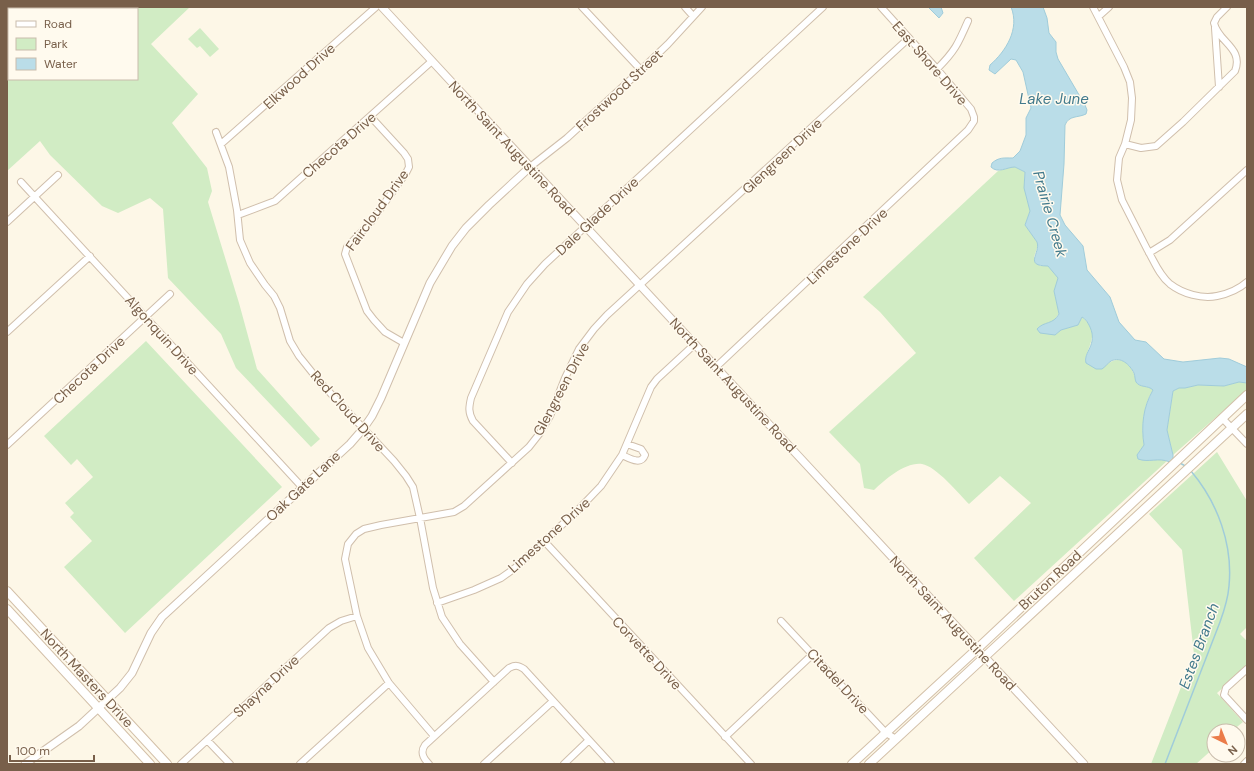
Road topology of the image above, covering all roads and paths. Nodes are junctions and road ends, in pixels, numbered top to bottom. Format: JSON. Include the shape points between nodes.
{"nodes":[{"id":1,"x":376,"y":7,"type":"edge"},
{"id":2,"x":382,"y":7,"type":"edge"},
{"id":3,"x":582,"y":7,"type":"edge"},
{"id":4,"x":685,"y":7,"type":"edge"},
{"id":5,"x":702,"y":7,"type":"edge"},
{"id":6,"x":823,"y":7,"type":"edge"},
{"id":7,"x":881,"y":7,"type":"edge"},
{"id":8,"x":1093,"y":7,"type":"edge"},
{"id":9,"x":1109,"y":7,"type":"edge"},
{"id":10,"x":1228,"y":7,"type":"edge"},
{"id":11,"x":693,"y":16,"type":"junction"},
{"id":12,"x":1099,"y":16,"type":"junction"},
{"id":13,"x":968,"y":21,"type":"dead end"},
{"id":14,"x":1215,"y":28,"type":"junction"},
{"id":15,"x":909,"y":38,"type":"junction"},
{"id":16,"x":432,"y":61,"type":"junction"},
{"id":17,"x":937,"y":69,"type":"junction"},
{"id":18,"x":641,"y":70,"type":"junction"},
{"id":19,"x":1219,"y":87,"type":"junction"},
{"id":20,"x":371,"y":117,"type":"junction"},
{"id":21,"x":974,"y":121,"type":"joint"},
{"id":22,"x":216,"y":132,"type":"dead end"},
{"id":23,"x":221,"y":144,"type":"junction"},
{"id":24,"x":1125,"y":144,"type":"junction"},
{"id":25,"x":530,"y":167,"type":"junction"},
{"id":26,"x":1247,"y":170,"type":"edge"},
{"id":27,"x":58,"y":175,"type":"dead end"},
{"id":28,"x":21,"y":182,"type":"dead end"},
{"id":29,"x":35,"y":196,"type":"junction"},
{"id":30,"x":238,"y":215,"type":"junction"},
{"id":31,"x":7,"y":222,"type":"edge"},
{"id":32,"x":585,"y":226,"type":"junction"},
{"id":33,"x":1149,"y":253,"type":"junction"},
{"id":34,"x":90,"y":256,"type":"junction"},
{"id":35,"x":1247,"y":282,"type":"edge"},
{"id":36,"x":641,"y":285,"type":"junction"},
{"id":37,"x":170,"y":294,"type":"dead end"},
{"id":38,"x":146,"y":317,"type":"junction"},
{"id":39,"x":7,"y":332,"type":"edge"},
{"id":40,"x":404,"y":343,"type":"junction"},
{"id":41,"x":695,"y":344,"type":"junction"},
{"id":42,"x":716,"y":367,"type":"junction"},
{"id":43,"x":1244,"y":398,"type":"edge"},
{"id":44,"x":1247,"y":414,"type":"edge"},
{"id":45,"x":1222,"y":418,"type":"junction"},
{"id":46,"x":1232,"y":428,"type":"junction"},
{"id":47,"x":363,"y":429,"type":"junction"},
{"id":48,"x":627,"y":444,"type":"junction"},
{"id":49,"x":1247,"y":444,"type":"edge"},
{"id":50,"x":7,"y":445,"type":"edge"},
{"id":51,"x":622,"y":455,"type":"junction"},
{"id":52,"x":512,"y":463,"type":"junction"},
{"id":53,"x":302,"y":487,"type":"junction"},
{"id":54,"x":420,"y":518,"type":"junction"},
{"id":55,"x":545,"y":542,"type":"junction"},
{"id":56,"x":1089,"y":543,"type":"junction"},
{"id":57,"x":1098,"y":552,"type":"junction"},
{"id":58,"x":7,"y":591,"type":"edge"},
{"id":59,"x":437,"y":603,"type":"junction"},
{"id":60,"x":7,"y":609,"type":"edge"},
{"id":61,"x":357,"y":616,"type":"junction"},
{"id":62,"x":781,"y":621,"type":"dead end"},
{"id":63,"x":39,"y":625,"type":"junction"},
{"id":64,"x":30,"y":634,"type":"junction"},
{"id":65,"x":977,"y":649,"type":"junction"},
{"id":66,"x":813,"y":654,"type":"junction"},
{"id":67,"x":984,"y":657,"type":"junction"},
{"id":68,"x":1247,"y":669,"type":"edge"},
{"id":69,"x":494,"y":682,"type":"junction"},
{"id":70,"x":389,"y":683,"type":"junction"},
{"id":71,"x":107,"y":700,"type":"junction"},
{"id":72,"x":553,"y":701,"type":"junction"},
{"id":73,"x":98,"y":708,"type":"junction"},
{"id":74,"x":1247,"y":720,"type":"edge"},
{"id":75,"x":886,"y":732,"type":"junction"},
{"id":76,"x":434,"y":736,"type":"junction"},
{"id":77,"x":725,"y":737,"type":"junction"},
{"id":78,"x":896,"y":739,"type":"junction"},
{"id":79,"x":207,"y":740,"type":"junction"},
{"id":80,"x":589,"y":740,"type":"junction"},
{"id":81,"x":1247,"y":762,"type":"edge"},
{"id":82,"x":25,"y":764,"type":"edge"},
{"id":83,"x":150,"y":764,"type":"edge"},
{"id":84,"x":167,"y":764,"type":"edge"},
{"id":85,"x":181,"y":764,"type":"edge"},
{"id":86,"x":230,"y":764,"type":"edge"},
{"id":87,"x":300,"y":764,"type":"edge"},
{"id":88,"x":429,"y":764,"type":"edge"},
{"id":89,"x":484,"y":764,"type":"edge"},
{"id":90,"x":564,"y":764,"type":"edge"},
{"id":91,"x":611,"y":764,"type":"edge"},
{"id":92,"x":751,"y":764,"type":"edge"},
{"id":93,"x":852,"y":764,"type":"edge"},
{"id":94,"x":869,"y":764,"type":"edge"},
{"id":95,"x":1084,"y":764,"type":"edge"},
{"id":96,"x":1244,"y":764,"type":"edge"}],
"edges":[{"from":1,"to":23,"type":"street","name":"Elkwood Drive"},
{"from":2,"to":16,"type":"street","name":"North Saint Augustine Road"},
{"from":3,"to":18,"type":"street"},
{"from":4,"to":11,"type":"street"},
{"from":5,"to":11,"type":"street","name":"Frostwood Street"},
{"from":6,"to":32,"type":"street","name":"Dale Glade Drive"},
{"from":7,"to":15,"type":"street","name":"East Shore Drive"},
{"from":8,"to":12,"type":"street"},
{"from":9,"to":12,"type":"street"},
{"from":10,"to":14,"type":"street","via":[[1217,17]]},
{"from":11,"to":18,"type":"street","name":"Frostwood Street"},
{"from":12,"to":24,"type":"street","via":[[1130,82],[1131,120]]},
{"from":13,"to":17,"type":"street","via":[[959,43]]},
{"from":14,"to":19,"type":"street"},
{"from":14,"to":19,"type":"street","via":[[1237,58],[1235,71]]},
{"from":15,"to":17,"type":"street","name":"East Shore Drive"},
{"from":15,"to":36,"type":"street","name":"Glengreen Drive"},
{"from":16,"to":20,"type":"street","name":"Checota Drive"},
{"from":16,"to":25,"type":"street","name":"North Saint Augustine Road"},
{"from":17,"to":21,"type":"street","name":"East Shore Drive","via":[[971,109]]},
{"from":18,"to":25,"type":"street","name":"Frostwood Street","via":[[567,138]]},
{"from":19,"to":24,"type":"street","via":[[1156,146],[1142,148]]},
{"from":20,"to":30,"type":"street","name":"Checota Drive","via":[[275,201]]},
{"from":20,"to":40,"type":"street","name":"Faircloud Drive","via":[[404,153],[409,166],[381,210],[347,247],[345,254],[367,311],[385,332]]},
{"from":21,"to":42,"type":"street","name":"Limestone Drive","via":[[963,136]]},
{"from":22,"to":23,"type":"street","name":"Red Cloud Drive"},
{"from":23,"to":30,"type":"street","name":"Red Cloud Drive","via":[[229,167]]},
{"from":24,"to":33,"type":"street","via":[[1119,158],[1119,192]]},
{"from":25,"to":32,"type":"street","name":"North Saint Augustine Road"},
{"from":25,"to":40,"type":"street","name":"Oak Gate Lane","via":[[466,228],[452,246],[430,283]]},
{"from":26,"to":33,"type":"street","via":[[1170,240]]},
{"from":27,"to":29,"type":"street"},
{"from":28,"to":29,"type":"street","name":"Algonquin Drive"},
{"from":29,"to":31,"type":"street"},
{"from":29,"to":34,"type":"street","name":"Algonquin Drive"},
{"from":30,"to":47,"type":"street","name":"Red Cloud Drive","via":[[240,240],[255,271],[274,296],[295,350]]},
{"from":32,"to":36,"type":"street","name":"North Saint Augustine Road"},
{"from":32,"to":52,"type":"street","name":"Dale Glade Drive","via":[[527,284],[508,312],[471,398],[469,413],[473,421]]},
{"from":33,"to":35,"type":"street","via":[[1161,274],[1171,285],[1192,295],[1222,295]]},
{"from":34,"to":38,"type":"street","name":"Algonquin Drive"},
{"from":34,"to":39,"type":"street"},
{"from":36,"to":41,"type":"street","name":"North Saint Augustine Road"},
{"from":36,"to":52,"type":"street","name":"Glengreen Drive","via":[[594,329],[580,349],[550,416],[529,446]]},
{"from":37,"to":38,"type":"street","name":"Checota Drive"},
{"from":38,"to":50,"type":"street","name":"Checota Drive"},
{"from":38,"to":53,"type":"street","name":"Algonquin Drive"},
{"from":40,"to":47,"type":"street","name":"Oak Gate Lane","via":[[381,398]]},
{"from":41,"to":42,"type":"street","name":"North Saint Augustine Road"},
{"from":41,"to":48,"type":"street","name":"Limestone Drive","via":[[651,387]]},
{"from":42,"to":65,"type":"street","name":"North Saint Augustine Road"},
{"from":43,"to":45,"type":"main road","name":"Bruton Road"},
{"from":44,"to":46,"type":"main road","name":"Bruton Road"},
{"from":45,"to":46,"type":"street"},
{"from":45,"to":56,"type":"main road","name":"Bruton Road"},
{"from":46,"to":49,"type":"street"},
{"from":46,"to":57,"type":"main road","name":"Bruton Road"},
{"from":47,"to":53,"type":"street","name":"Oak Gate Lane"},
{"from":47,"to":54,"type":"street","name":"Red Cloud Drive","via":[[406,476],[416,496]]},
{"from":48,"to":51,"type":"street","name":"Limestone Drive"},
{"from":48,"to":51,"type":"street","via":[[641,449],[643,458],[636,461]]},
{"from":51,"to":55,"type":"street","name":"Limestone Drive","via":[[592,496]]},
{"from":52,"to":54,"type":"street","name":"Glengreen Drive","via":[[454,512]]},
{"from":53,"to":71,"type":"street","name":"Oak Gate Lane","via":[[162,617],[151,633],[132,673]]},
{"from":54,"to":59,"type":"street","name":"Red Cloud Drive"},
{"from":54,"to":61,"type":"street","name":"Glengreen Drive","via":[[364,529],[348,544],[345,559]]},
{"from":55,"to":59,"type":"street","name":"Limestone Drive","via":[[501,578],[481,588]]},
{"from":55,"to":77,"type":"street","name":"Corvette Drive"},
{"from":56,"to":57,"type":"main road"},
{"from":56,"to":65,"type":"main road","name":"Bruton Road"},
{"from":57,"to":67,"type":"main road","name":"Bruton Road"},
{"from":58,"to":63,"type":"main road","name":"North Masters Drive"},
{"from":59,"to":69,"type":"street","name":"Red Cloud Drive","via":[[442,617],[460,644]]},
{"from":60,"to":64,"type":"main road","name":"North Masters Drive"},
{"from":61,"to":70,"type":"street","name":"Glengreen Drive","via":[[368,648]]},
{"from":61,"to":79,"type":"street","name":"Shayna Drive","via":[[329,628]]},
{"from":62,"to":66,"type":"street","name":"Citadel Drive"},
{"from":63,"to":64,"type":"main road"},
{"from":63,"to":71,"type":"main road","name":"North Masters Drive"},
{"from":64,"to":73,"type":"main road","name":"North Masters Drive"},
{"from":65,"to":67,"type":"street","name":"North Saint Augustine Road"},
{"from":65,"to":75,"type":"main road","name":"Bruton Road"},
{"from":66,"to":75,"type":"street","name":"Citadel Drive"},
{"from":66,"to":77,"type":"street"},
{"from":67,"to":78,"type":"main road","name":"Bruton Road"},
{"from":67,"to":95,"type":"street","name":"North Saint Augustine Road"},
{"from":68,"to":74,"type":"street","via":[[1226,688],[1224,695]]},
{"from":69,"to":72,"type":"street","via":[[509,668],[519,665]]},
{"from":69,"to":76,"type":"street"},
{"from":70,"to":76,"type":"street","name":"Glengreen Drive"},
{"from":70,"to":87,"type":"street"},
{"from":71,"to":73,"type":"street","name":"Oak Gate Lane"},
{"from":71,"to":84,"type":"main road","name":"North Masters Drive"},
{"from":72,"to":80,"type":"street"},
{"from":72,"to":89,"type":"street"},
{"from":73,"to":82,"type":"street","name":"Oak Gate Lane","via":[[75,729]]},
{"from":73,"to":83,"type":"main road","name":"North Masters Drive"},
{"from":75,"to":78,"type":"street","name":"Citadel Drive"},
{"from":75,"to":93,"type":"main road","name":"Bruton Road"},
{"from":76,"to":88,"type":"street","via":[[422,749],[424,760]]},
{"from":77,"to":92,"type":"street","name":"Corvette Drive"},
{"from":78,"to":94,"type":"main road","name":"Bruton Road"},
{"from":79,"to":85,"type":"street","name":"Shayna Drive"},
{"from":79,"to":86,"type":"street"},
{"from":80,"to":90,"type":"street"},
{"from":80,"to":91,"type":"street"},
{"from":81,"to":96,"type":"street"}]}
